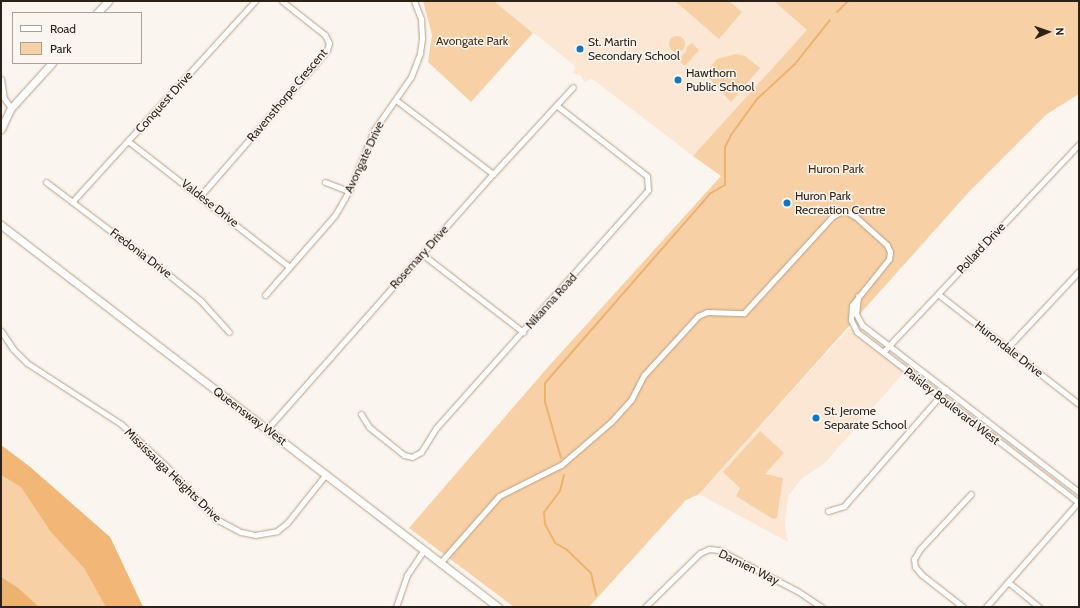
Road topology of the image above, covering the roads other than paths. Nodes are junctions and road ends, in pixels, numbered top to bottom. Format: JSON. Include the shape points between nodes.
{"nodes":[{"id":1,"x":108,"y":1,"type":"edge"},
{"id":2,"x":255,"y":1,"type":"edge"},
{"id":3,"x":282,"y":1,"type":"edge"},
{"id":4,"x":414,"y":1,"type":"edge"},
{"id":5,"x":98,"y":12,"type":"edge"},
{"id":6,"x":51,"y":64,"type":"edge"},
{"id":7,"x":1,"y":79,"type":"edge"},
{"id":8,"x":573,"y":87,"type":"dead end"},
{"id":9,"x":396,"y":100,"type":"junction"},
{"id":10,"x":556,"y":105,"type":"junction"},
{"id":11,"x":12,"y":108,"type":"junction"},
{"id":12,"x":1,"y":129,"type":"edge"},
{"id":13,"x":128,"y":141,"type":"junction"},
{"id":14,"x":1079,"y":144,"type":"edge"},
{"id":15,"x":493,"y":174,"type":"junction"},
{"id":16,"x":46,"y":182,"type":"dead end"},
{"id":17,"x":325,"y":182,"type":"dead end"},
{"id":18,"x":349,"y":191,"type":"junction"},
{"id":19,"x":201,"y":195,"type":"junction"},
{"id":20,"x":72,"y":202,"type":"junction"},
{"id":21,"x":1,"y":225,"type":"edge"},
{"id":22,"x":422,"y":254,"type":"junction"},
{"id":23,"x":289,"y":266,"type":"junction"},
{"id":24,"x":1079,"y":271,"type":"edge"},
{"id":25,"x":938,"y":294,"type":"junction"},
{"id":26,"x":264,"y":295,"type":"dead end"},
{"id":27,"x":858,"y":295,"type":"junction"},
{"id":28,"x":1,"y":331,"type":"edge"},
{"id":29,"x":229,"y":332,"type":"dead end"},
{"id":30,"x":523,"y":332,"type":"junction"},
{"id":31,"x":889,"y":345,"type":"junction"},
{"id":32,"x":1008,"y":347,"type":"junction"},
{"id":33,"x":883,"y":352,"type":"junction"},
{"id":34,"x":946,"y":389,"type":"junction"},
{"id":35,"x":939,"y":397,"type":"junction"},
{"id":36,"x":1079,"y":404,"type":"edge"},
{"id":37,"x":360,"y":414,"type":"dead end"},
{"id":38,"x":267,"y":429,"type":"junction"},
{"id":39,"x":326,"y":474,"type":"junction"},
{"id":40,"x":1079,"y":492,"type":"edge"},
{"id":41,"x":971,"y":494,"type":"dead end"},
{"id":42,"x":1079,"y":502,"type":"edge"},
{"id":43,"x":828,"y":511,"type":"dead end"},
{"id":44,"x":424,"y":550,"type":"junction"},
{"id":45,"x":440,"y":563,"type":"junction"},
{"id":46,"x":1008,"y":582,"type":"junction"},
{"id":47,"x":651,"y":605,"type":"edge"},
{"id":48,"x":396,"y":607,"type":"edge"},
{"id":49,"x":498,"y":607,"type":"edge"},
{"id":50,"x":645,"y":607,"type":"edge"},
{"id":51,"x":821,"y":607,"type":"edge"},
{"id":52,"x":963,"y":607,"type":"edge"},
{"id":53,"x":986,"y":607,"type":"edge"},
{"id":54,"x":1039,"y":607,"type":"edge"}],
"edges":[{"from":1,"to":5,"type":"street"},
{"from":2,"to":13,"type":"street","name":"Conquest Drive"},
{"from":3,"to":19,"type":"street","name":"Ravensthorpe Crescent","via":[[325,35],[329,44],[328,50]]},
{"from":4,"to":9,"type":"street","name":"Avongate Drive","via":[[421,19],[420,53],[411,77]]},
{"from":6,"to":11,"type":"street"},
{"from":7,"to":11,"type":"street","via":[[4,98]]},
{"from":8,"to":10,"type":"street","name":"Rosemary Drive"},
{"from":9,"to":15,"type":"street"},
{"from":9,"to":18,"type":"street","name":"Avongate Drive","via":[[374,130]]},
{"from":10,"to":15,"type":"street","name":"Rosemary Drive"},
{"from":10,"to":30,"type":"street","name":"Nikanna Road","via":[[647,176],[649,185],[643,198]]},
{"from":11,"to":12,"type":"street"},
{"from":13,"to":19,"type":"street","name":"Valdese Drive"},
{"from":13,"to":20,"type":"street","name":"Conquest Drive"},
{"from":14,"to":25,"type":"street","name":"Pollard Drive"},
{"from":15,"to":22,"type":"street","name":"Rosemary Drive"},
{"from":16,"to":20,"type":"street","name":"Fredonia Drive"},
{"from":17,"to":18,"type":"street"},
{"from":18,"to":23,"type":"street","name":"Avongate Drive","via":[[335,215]]},
{"from":19,"to":23,"type":"street","name":"Valdese Drive"},
{"from":20,"to":29,"type":"street","name":"Fredonia Drive","via":[[200,300]]},
{"from":21,"to":38,"type":"street","name":"Queensway West"},
{"from":22,"to":30,"type":"street"},
{"from":22,"to":38,"type":"street","name":"Rosemary Drive"},
{"from":23,"to":26,"type":"street","name":"Avongate Drive"},
{"from":24,"to":32,"type":"street"},
{"from":25,"to":31,"type":"street","name":"Pollard Drive"},
{"from":25,"to":32,"type":"street","name":"Hurondale Drive"},
{"from":27,"to":31,"type":"street","name":"Paisley Boulevard West","via":[[856,310],[860,322]]},
{"from":27,"to":33,"type":"street","name":"Paisley Boulevard West","via":[[850,309],[852,325],[859,335]]},
{"from":27,"to":45,"type":"street","name":"Paisley Boulevard West","via":[[889,259],[889,249],[853,214],[840,211],[744,313],[707,312],[700,315],[643,377],[631,400],[611,422],[561,465],[499,496]]},
{"from":28,"to":39,"type":"street","name":"Mississauga Heights Drive","via":[[13,350],[28,363],[121,424],[166,466],[208,512],[241,532],[266,535],[277,531],[288,523]]},
{"from":30,"to":37,"type":"street","name":"Nikanna Road","via":[[436,428],[416,456],[404,455],[369,427]]},
{"from":31,"to":33,"type":"street","name":"Pollard Drive"},
{"from":31,"to":34,"type":"street","name":"Paisley Boulevard West"},
{"from":32,"to":36,"type":"street","name":"Hurondale Drive"},
{"from":33,"to":35,"type":"street","name":"Paisley Boulevard West"},
{"from":34,"to":35,"type":"street"},
{"from":34,"to":40,"type":"street","name":"Paisley Boulevard West"},
{"from":35,"to":42,"type":"street","name":"Paisley Boulevard West"},
{"from":35,"to":43,"type":"street","via":[[844,506]]},
{"from":38,"to":39,"type":"street","name":"Queensway West"},
{"from":39,"to":44,"type":"street","name":"Queensway West"},
{"from":41,"to":52,"type":"street","via":[[920,548],[914,559],[915,567],[922,575]]},
{"from":42,"to":46,"type":"street"},
{"from":44,"to":45,"type":"street","name":"Queensway West"},
{"from":44,"to":48,"type":"street","via":[[407,575]]},
{"from":45,"to":49,"type":"street","name":"Queensway West"},
{"from":46,"to":53,"type":"street"},
{"from":46,"to":54,"type":"street"},
{"from":47,"to":50,"type":"street","name":"Damien Way"},
{"from":47,"to":51,"type":"street","name":"Damien Way","via":[[700,554],[709,549],[719,550],[799,592]]}]}
